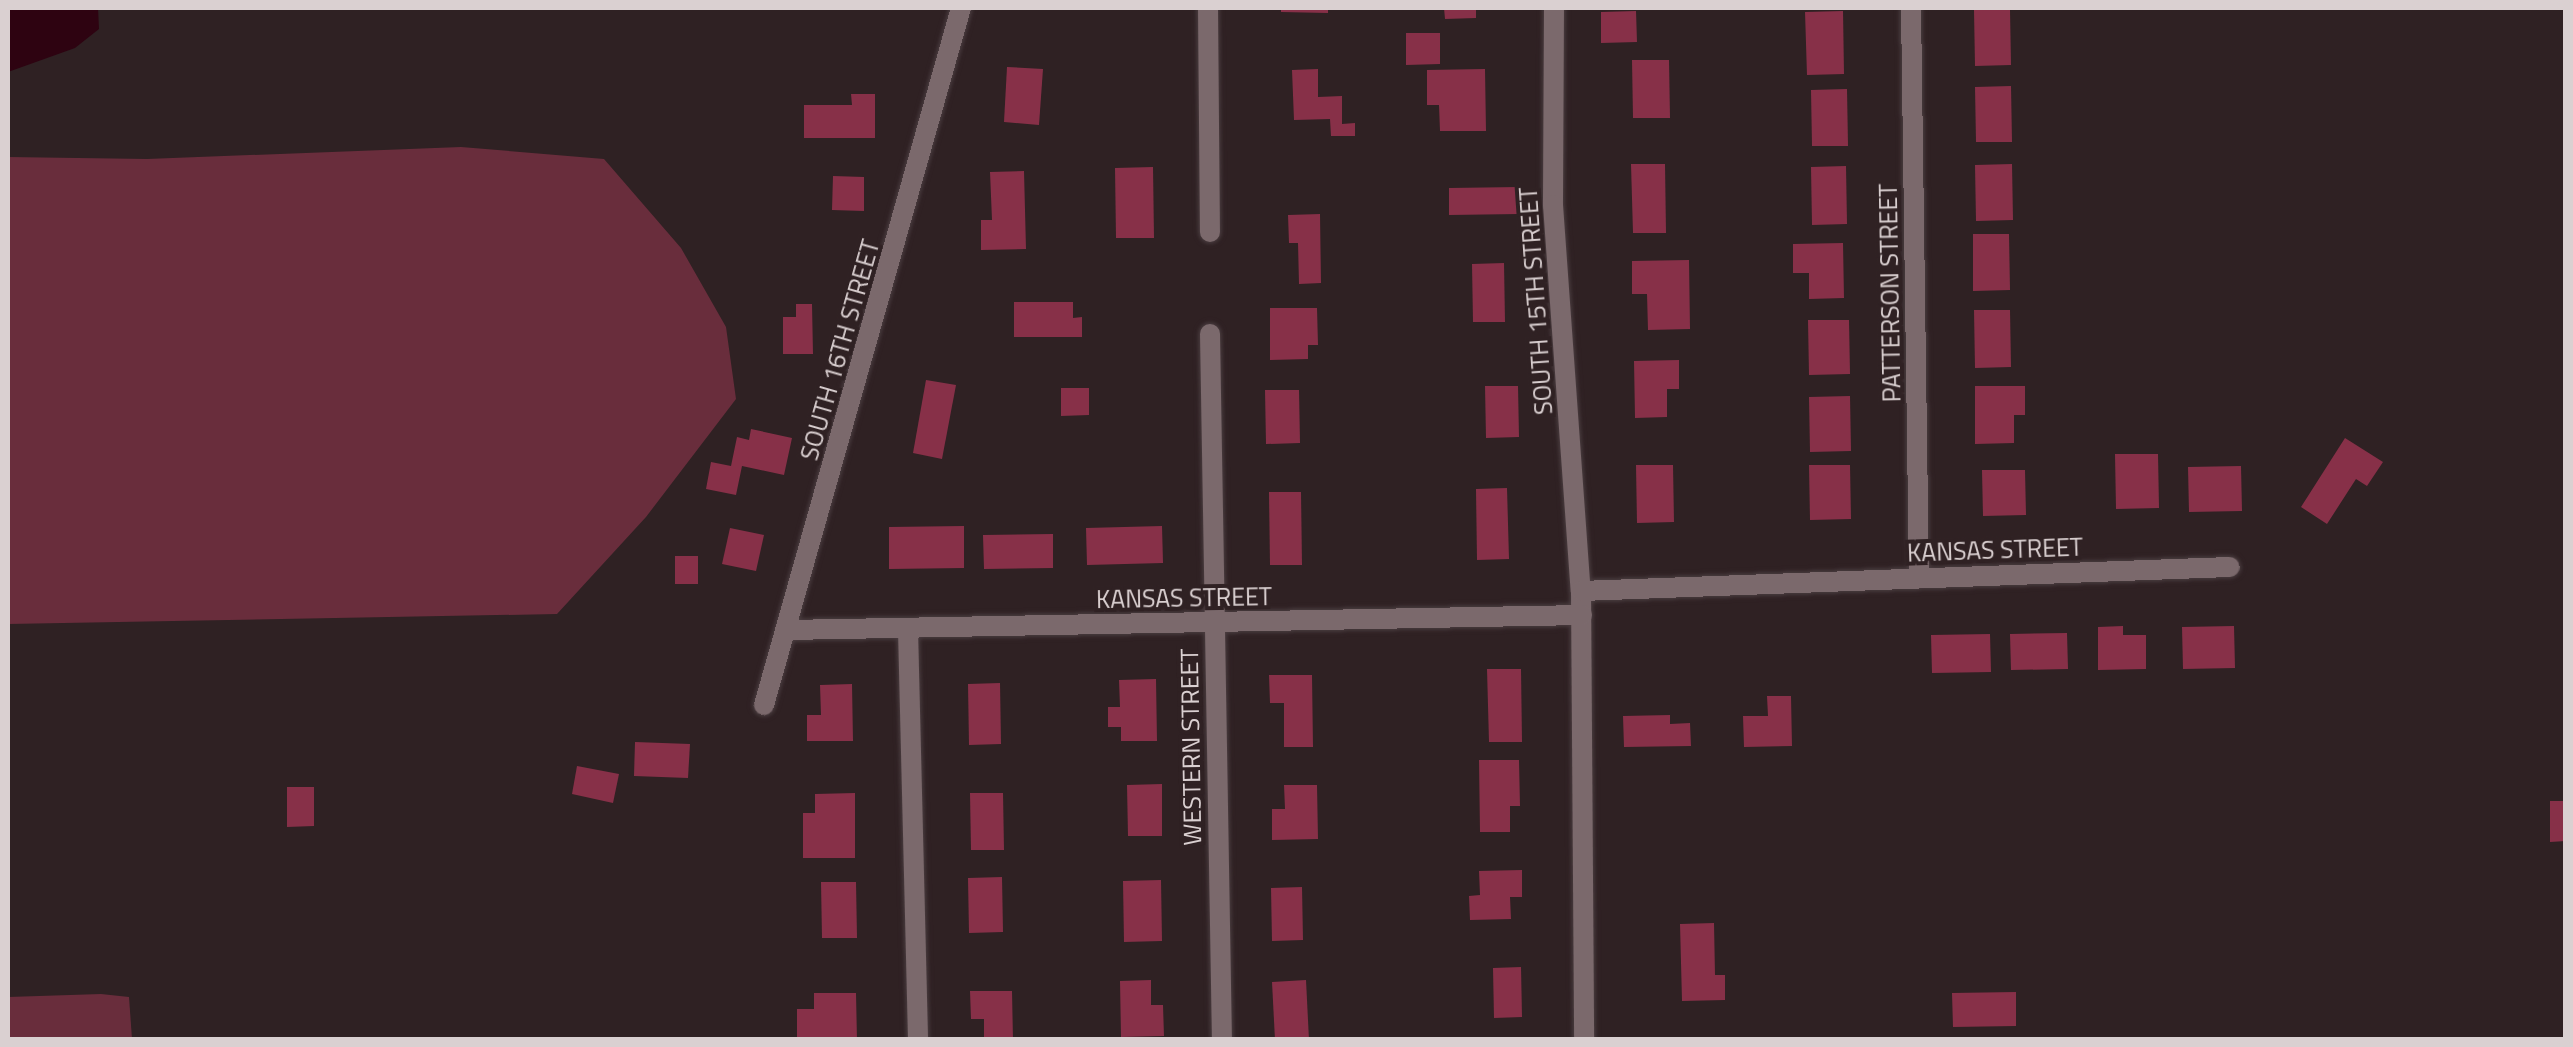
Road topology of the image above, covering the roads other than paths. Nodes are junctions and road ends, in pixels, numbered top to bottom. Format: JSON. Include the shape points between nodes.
{"nodes":[{"id":1,"x":961,"y":8,"type":"edge"},
{"id":2,"x":1208,"y":8,"type":"edge"},
{"id":3,"x":1554,"y":8,"type":"edge"},
{"id":4,"x":1912,"y":8,"type":"edge"},
{"id":5,"x":1210,"y":232,"type":"dead end"},
{"id":6,"x":1210,"y":334,"type":"dead end"},
{"id":7,"x":2230,"y":567,"type":"dead end"},
{"id":8,"x":1919,"y":578,"type":"junction"},
{"id":9,"x":1581,"y":591,"type":"junction"},
{"id":10,"x":1582,"y":614,"type":"junction"},
{"id":11,"x":1214,"y":623,"type":"junction"},
{"id":12,"x":908,"y":628,"type":"junction"},
{"id":13,"x":787,"y":630,"type":"junction"},
{"id":14,"x":764,"y":705,"type":"dead end"},
{"id":15,"x":918,"y":1040,"type":"edge"},
{"id":16,"x":1222,"y":1040,"type":"edge"},
{"id":17,"x":1584,"y":1040,"type":"edge"}],
"edges":[{"from":1,"to":13,"type":"street","name":"SOUTH 16TH STREET"},
{"from":2,"to":5,"type":"street"},
{"from":3,"to":9,"type":"street","name":"SOUTH 15TH STREET","via":[[1552,204]]},
{"from":4,"to":8,"type":"street","name":"PATTERSON STREET"},
{"from":6,"to":11,"type":"street","name":"WESTERN STREET"},
{"from":7,"to":8,"type":"street","name":"KANSAS STREET"},
{"from":8,"to":9,"type":"street","name":"KANSAS STREET"},
{"from":9,"to":10,"type":"street","name":"SOUTH 15TH STREET"},
{"from":10,"to":11,"type":"street","name":"KANSAS STREET"},
{"from":10,"to":17,"type":"street"},
{"from":11,"to":12,"type":"street","name":"KANSAS STREET"},
{"from":11,"to":16,"type":"street","name":"WESTERN STREET"},
{"from":12,"to":13,"type":"street","name":"KANSAS STREET"},
{"from":12,"to":15,"type":"street"},
{"from":13,"to":14,"type":"street","name":"SOUTH 16TH STREET"}]}
